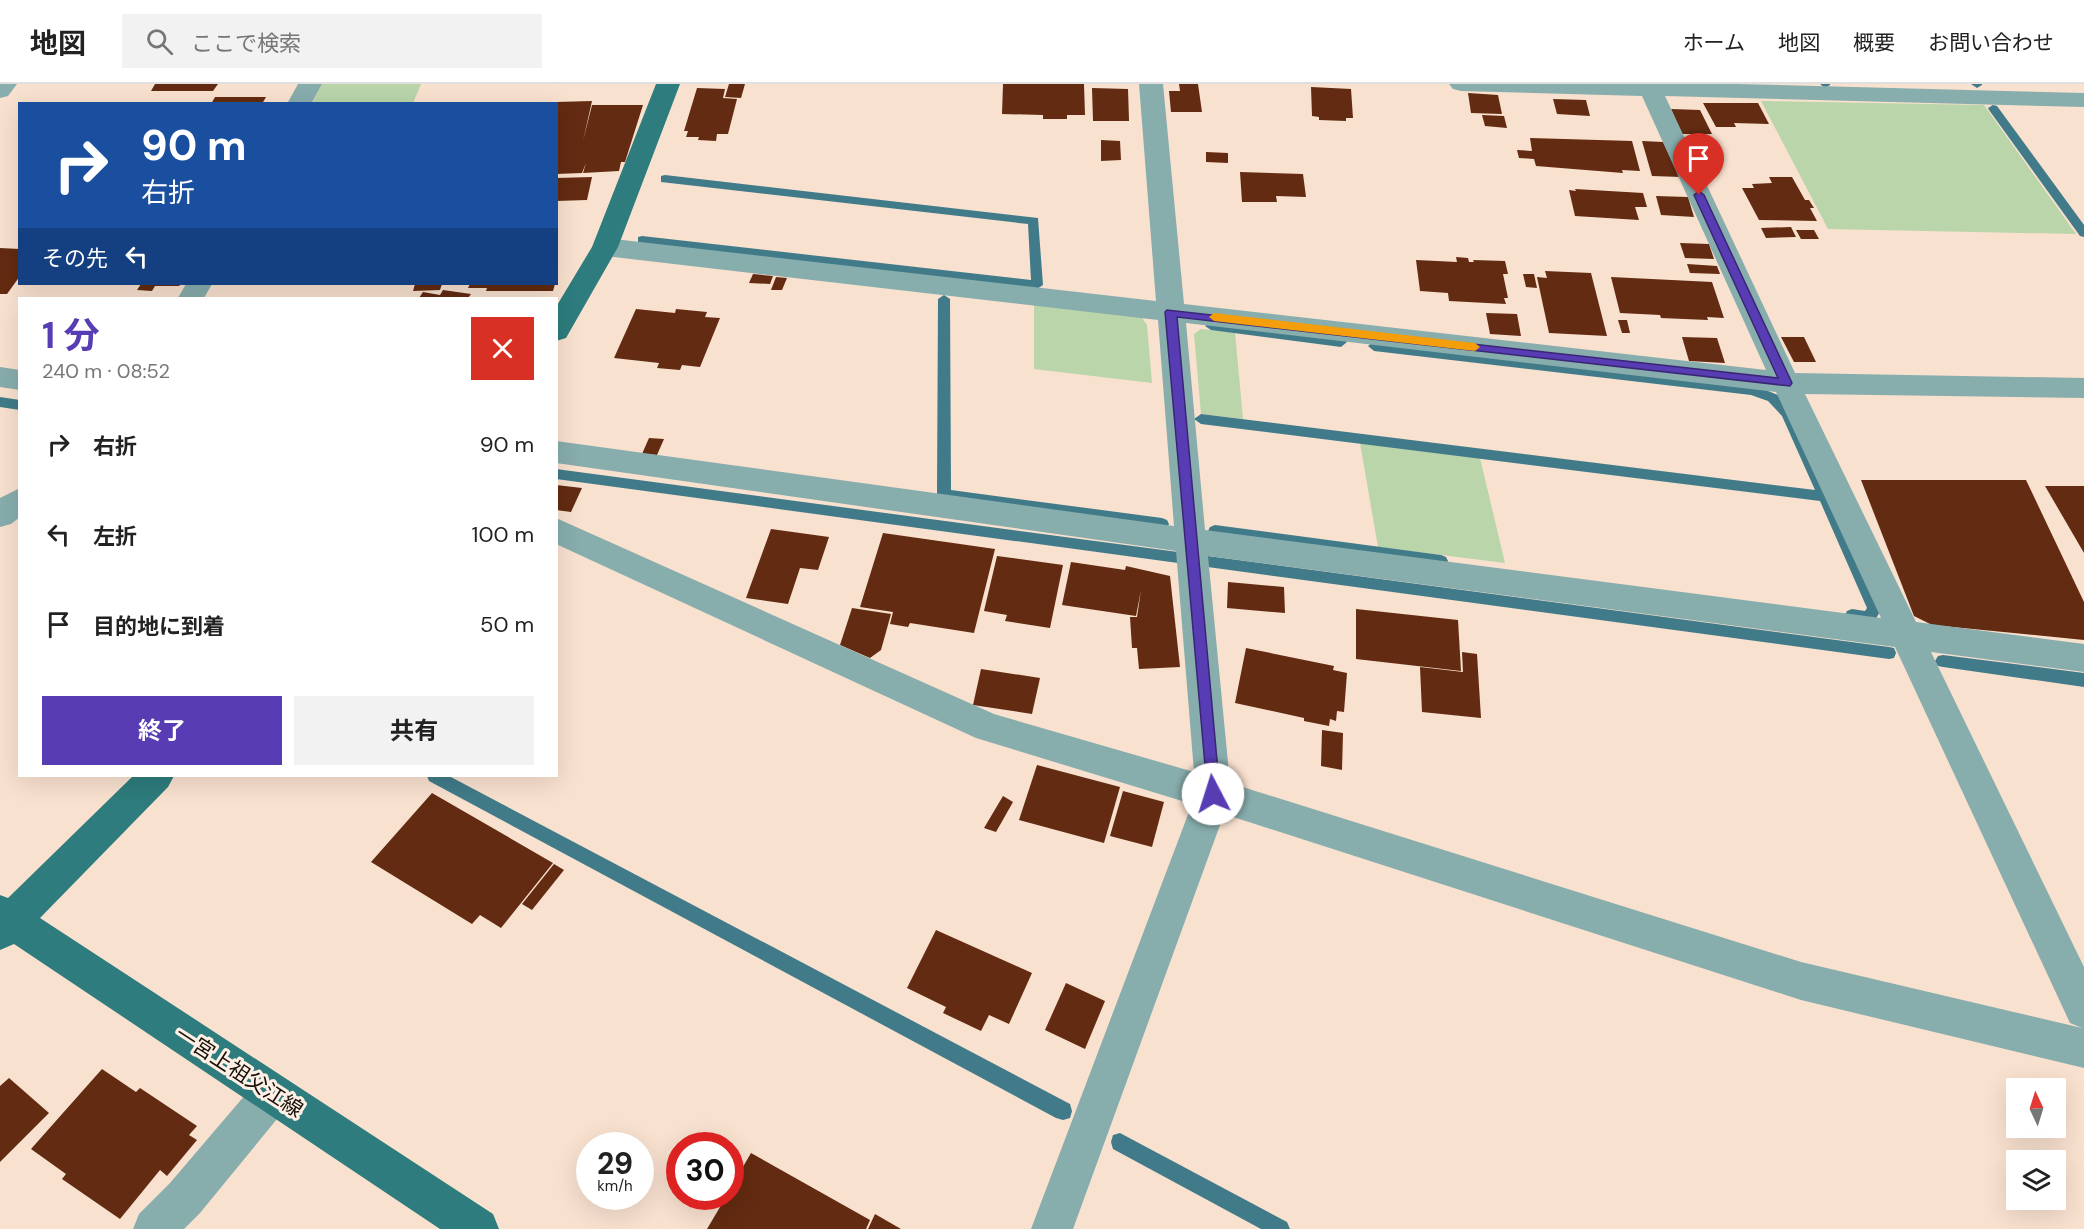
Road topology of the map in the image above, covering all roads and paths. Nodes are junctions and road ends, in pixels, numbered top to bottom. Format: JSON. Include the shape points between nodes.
{"nodes":[{"id":1,"x":5,"y":84,"type":"edge"},
{"id":2,"x":310,"y":84,"type":"edge"},
{"id":3,"x":668,"y":84,"type":"edge"},
{"id":4,"x":1151,"y":84,"type":"edge"},
{"id":5,"x":1461,"y":84,"type":"edge"},
{"id":6,"x":1553,"y":86,"type":"edge"},
{"id":7,"x":1649,"y":87,"type":"edge"},
{"id":8,"x":0,"y":91,"type":"edge"},
{"id":9,"x":2084,"y":100,"type":"edge"},
{"id":10,"x":300,"y":102,"type":"edge"},
{"id":11,"x":605,"y":247,"type":"junction"},
{"id":12,"x":1171,"y":312,"type":"junction"},
{"id":13,"x":558,"y":328,"type":"edge"},
{"id":14,"x":0,"y":377,"type":"edge"},
{"id":15,"x":18,"y":380,"type":"edge"},
{"id":16,"x":1786,"y":383,"type":"junction"},
{"id":17,"x":2084,"y":388,"type":"edge"},
{"id":18,"x":558,"y":452,"type":"edge"},
{"id":19,"x":18,"y":502,"type":"edge"},
{"id":20,"x":0,"y":515,"type":"edge"},
{"id":21,"x":558,"y":531,"type":"edge"},
{"id":22,"x":1192,"y":554,"type":"junction"},
{"id":23,"x":1906,"y":634,"type":"junction"},
{"id":24,"x":2084,"y":658,"type":"edge"},
{"id":25,"x":155,"y":777,"type":"edge"},
{"id":26,"x":1213,"y":794,"type":"junction"},
{"id":27,"x":4,"y":922,"type":"edge"},
{"id":28,"x":2084,"y":1009,"type":"edge"},
{"id":29,"x":2084,"y":1048,"type":"edge"},
{"id":30,"x":273,"y":1094,"type":"junction"},
{"id":31,"x":467,"y":1226,"type":"edge"},
{"id":32,"x":154,"y":1229,"type":"edge"},
{"id":33,"x":1052,"y":1229,"type":"edge"}],
"edges":[{"from":1,"to":8,"type":"street"},
{"from":2,"to":10,"type":"street"},
{"from":3,"to":11,"type":"main road"},
{"from":4,"to":12,"type":"street"},
{"from":5,"to":6,"type":"street"},
{"from":6,"to":7,"type":"street"},
{"from":7,"to":9,"type":"street"},
{"from":7,"to":16,"type":"street"},
{"from":11,"to":12,"type":"street"},
{"from":11,"to":13,"type":"main road"},
{"from":12,"to":16,"type":"street"},
{"from":12,"to":22,"type":"street"},
{"from":14,"to":15,"type":"street"},
{"from":16,"to":17,"type":"street"},
{"from":16,"to":23,"type":"street"},
{"from":18,"to":22,"type":"street"},
{"from":19,"to":20,"type":"street"},
{"from":21,"to":26,"type":"street","via":[[988,727]]},
{"from":22,"to":23,"type":"street"},
{"from":22,"to":26,"type":"street"},
{"from":23,"to":24,"type":"street"},
{"from":23,"to":28,"type":"street"},
{"from":25,"to":27,"type":"main road"},
{"from":26,"to":29,"type":"street","via":[[1801,981]]},
{"from":26,"to":33,"type":"street"},
{"from":27,"to":30,"type":"main road","name":"一宮上祖父江線"},
{"from":30,"to":31,"type":"main road","name":"一宮上祖父江線"},
{"from":30,"to":32,"type":"street"}]}
